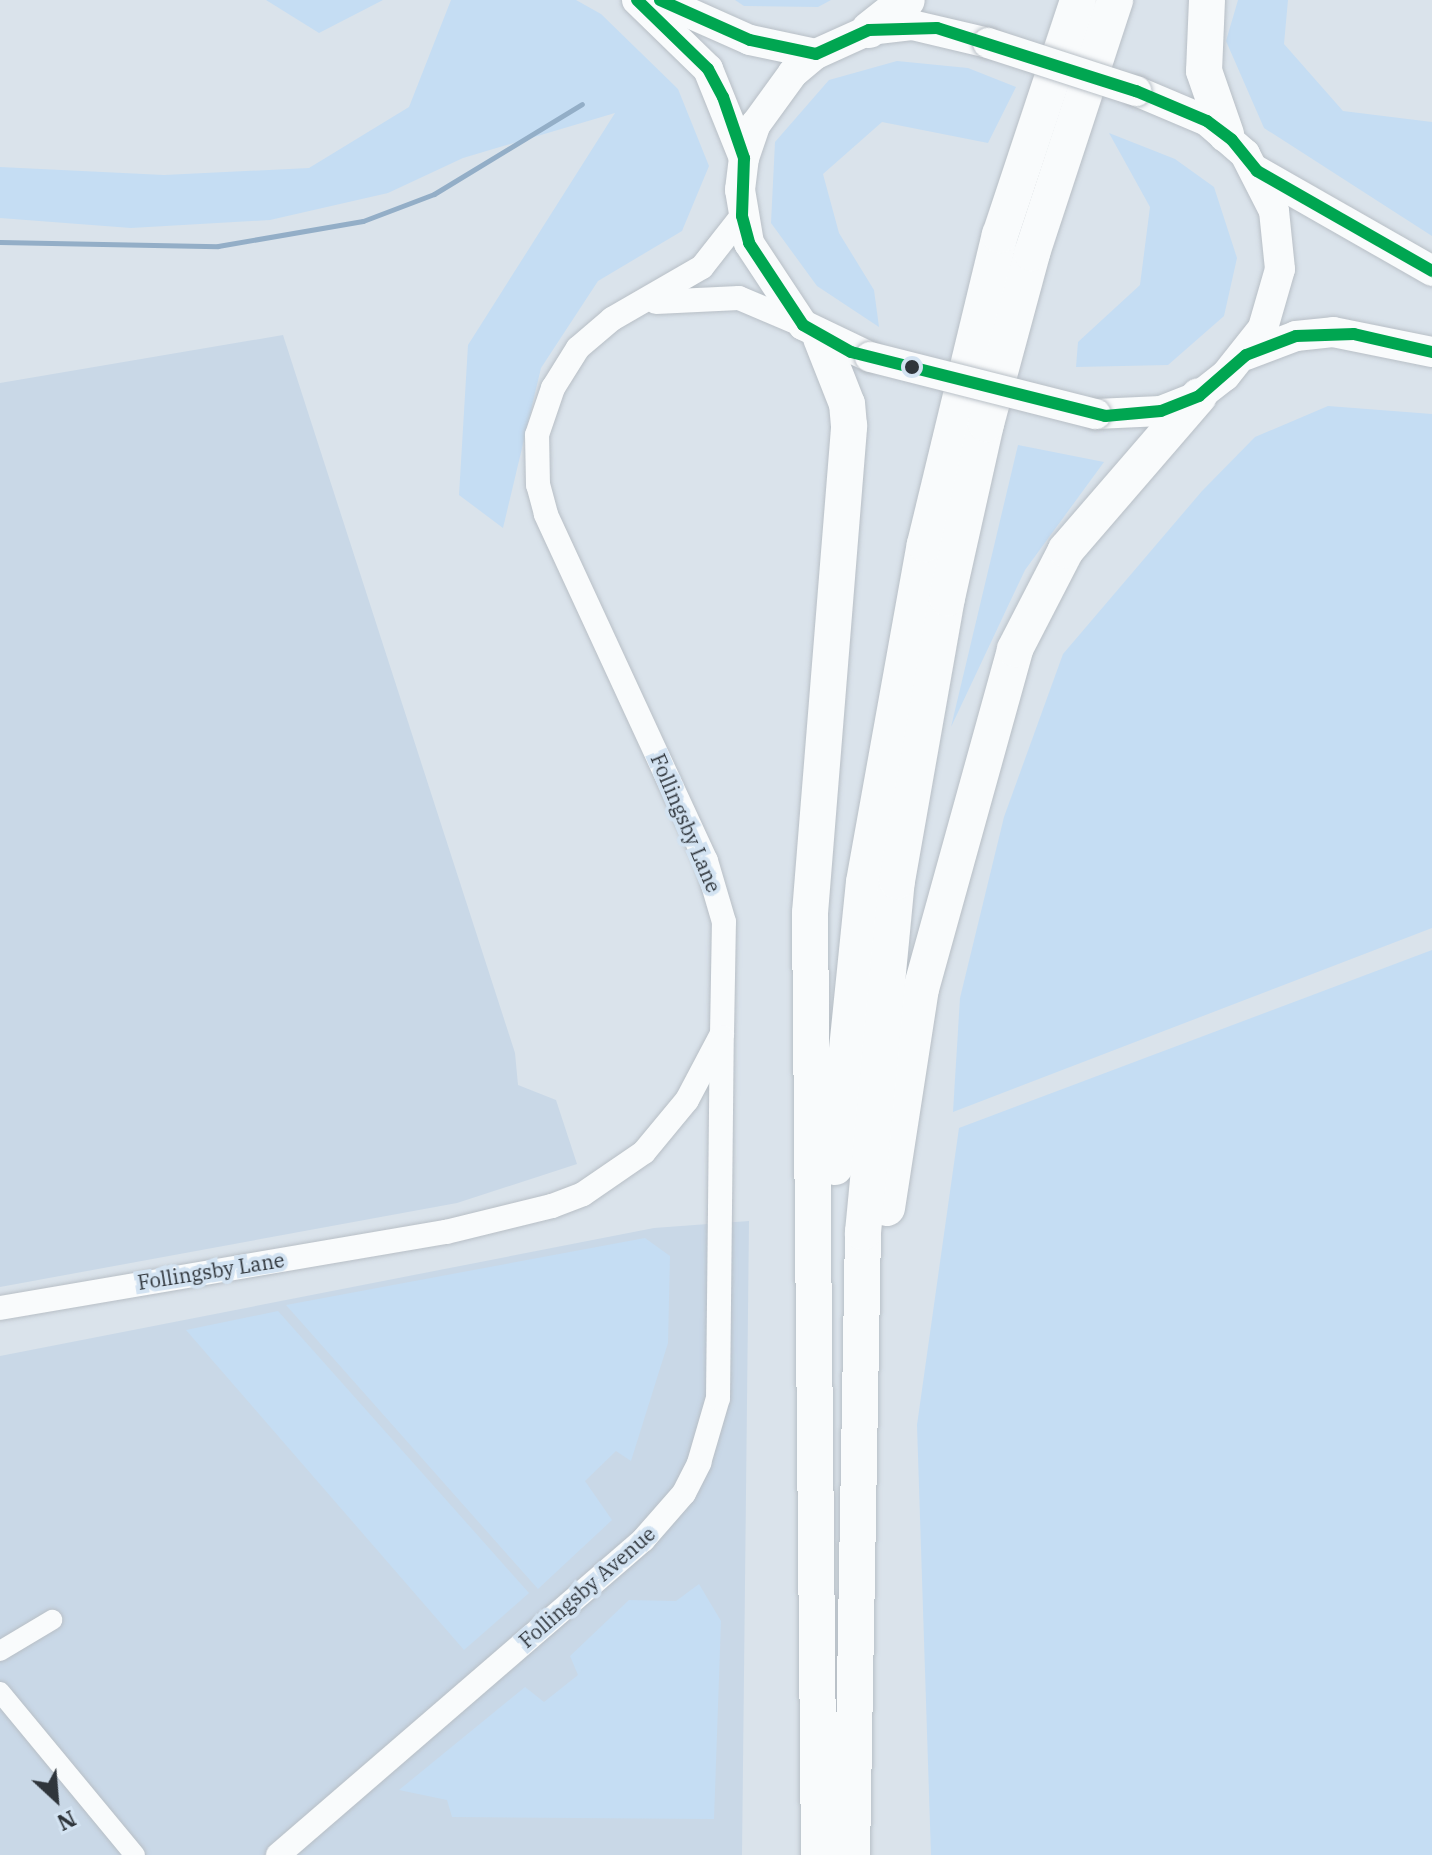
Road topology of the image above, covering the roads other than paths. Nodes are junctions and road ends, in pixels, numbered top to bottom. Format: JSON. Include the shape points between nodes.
{"nodes":[{"id":1,"x":637,"y":0,"type":"edge"},
{"id":2,"x":660,"y":0,"type":"edge"},
{"id":3,"x":907,"y":0,"type":"edge"},
{"id":4,"x":1078,"y":0,"type":"edge"},
{"id":5,"x":1115,"y":0,"type":"edge"},
{"id":6,"x":1207,"y":0,"type":"edge"},
{"id":7,"x":869,"y":30,"type":"junction"},
{"id":8,"x":816,"y":54,"type":"junction"},
{"id":9,"x":1226,"y":134,"type":"junction"},
{"id":10,"x":744,"y":158,"type":"junction"},
{"id":11,"x":1257,"y":171,"type":"junction"},
{"id":12,"x":742,"y":216,"type":"junction"},
{"id":13,"x":1432,"y":271,"type":"edge"},
{"id":14,"x":646,"y":303,"type":"junction"},
{"id":15,"x":812,"y":331,"type":"junction"},
{"id":16,"x":1432,"y":352,"type":"edge"},
{"id":17,"x":1246,"y":355,"type":"junction"},
{"id":18,"x":1199,"y":396,"type":"junction"},
{"id":19,"x":722,"y":1034,"type":"junction"},
{"id":20,"x":0,"y":1308,"type":"edge"},
{"id":21,"x":818,"y":1412,"type":"junction"},
{"id":22,"x":855,"y":1420,"type":"junction"},
{"id":23,"x":52,"y":1620,"type":"dead end"},
{"id":24,"x":0,"y":1651,"type":"edge"},
{"id":25,"x":0,"y":1692,"type":"edge"},
{"id":26,"x":135,"y":1855,"type":"edge"},
{"id":27,"x":278,"y":1855,"type":"edge"},
{"id":28,"x":819,"y":1855,"type":"edge"},
{"id":29,"x":852,"y":1855,"type":"edge"}],
"edges":[{"from":1,"to":10,"type":"main road","via":[[708,69]]},
{"from":2,"to":8,"type":"main road","via":[[750,40]]},
{"from":3,"to":7,"type":"highway"},
{"from":4,"to":21,"type":"highway","via":[[1000,235],[925,544],[891,714],[836,1143]]},
{"from":5,"to":22,"type":"highway","via":[[1032,253],[986,424],[921,739],[878,1042]]},
{"from":6,"to":9,"type":"highway","via":[[1204,71]]},
{"from":7,"to":8,"type":"main road"},
{"from":7,"to":9,"type":"main road","bridge":true,"via":[[912,25],[988,43],[1187,109]]},
{"from":8,"to":10,"type":"main road","via":[[774,95]]},
{"from":9,"to":11,"type":"main road"},
{"from":10,"to":12,"type":"main road"},
{"from":11,"to":13,"type":"main road"},
{"from":11,"to":17,"type":"main road","via":[[1279,232],[1280,269],[1271,308]]},
{"from":12,"to":14,"type":"street","name":"Follingsby Lane","via":[[702,267]]},
{"from":12,"to":15,"type":"main road","via":[[749,243]]},
{"from":14,"to":15,"type":"street","name":"Follingsby Lane","via":[[739,298]]},
{"from":14,"to":19,"type":"street","name":"Follingsby Lane","via":[[595,332],[564,367],[537,435],[538,485],[715,885],[727,953]]},
{"from":15,"to":18,"type":"main road","bridge":true,"via":[[870,357],[1096,414],[1161,411]]},
{"from":15,"to":21,"type":"highway","via":[[847,404],[849,426],[810,913]]},
{"from":16,"to":17,"type":"main road","via":[[1333,332],[1296,336]]},
{"from":17,"to":18,"type":"main road"},
{"from":18,"to":22,"type":"highway","via":[[1066,550],[1015,649],[921,989]]},
{"from":19,"to":20,"type":"street","name":"Follingsby Lane","via":[[687,1100],[644,1152],[583,1194],[552,1206],[432,1235]]},
{"from":19,"to":27,"type":"street","name":"Follingsby Avenue","via":[[718,1398],[699,1463],[684,1493],[643,1540]]},
{"from":21,"to":28,"type":"highway"},
{"from":22,"to":29,"type":"highway"},
{"from":23,"to":24,"type":"street"},
{"from":25,"to":26,"type":"street"}]}
